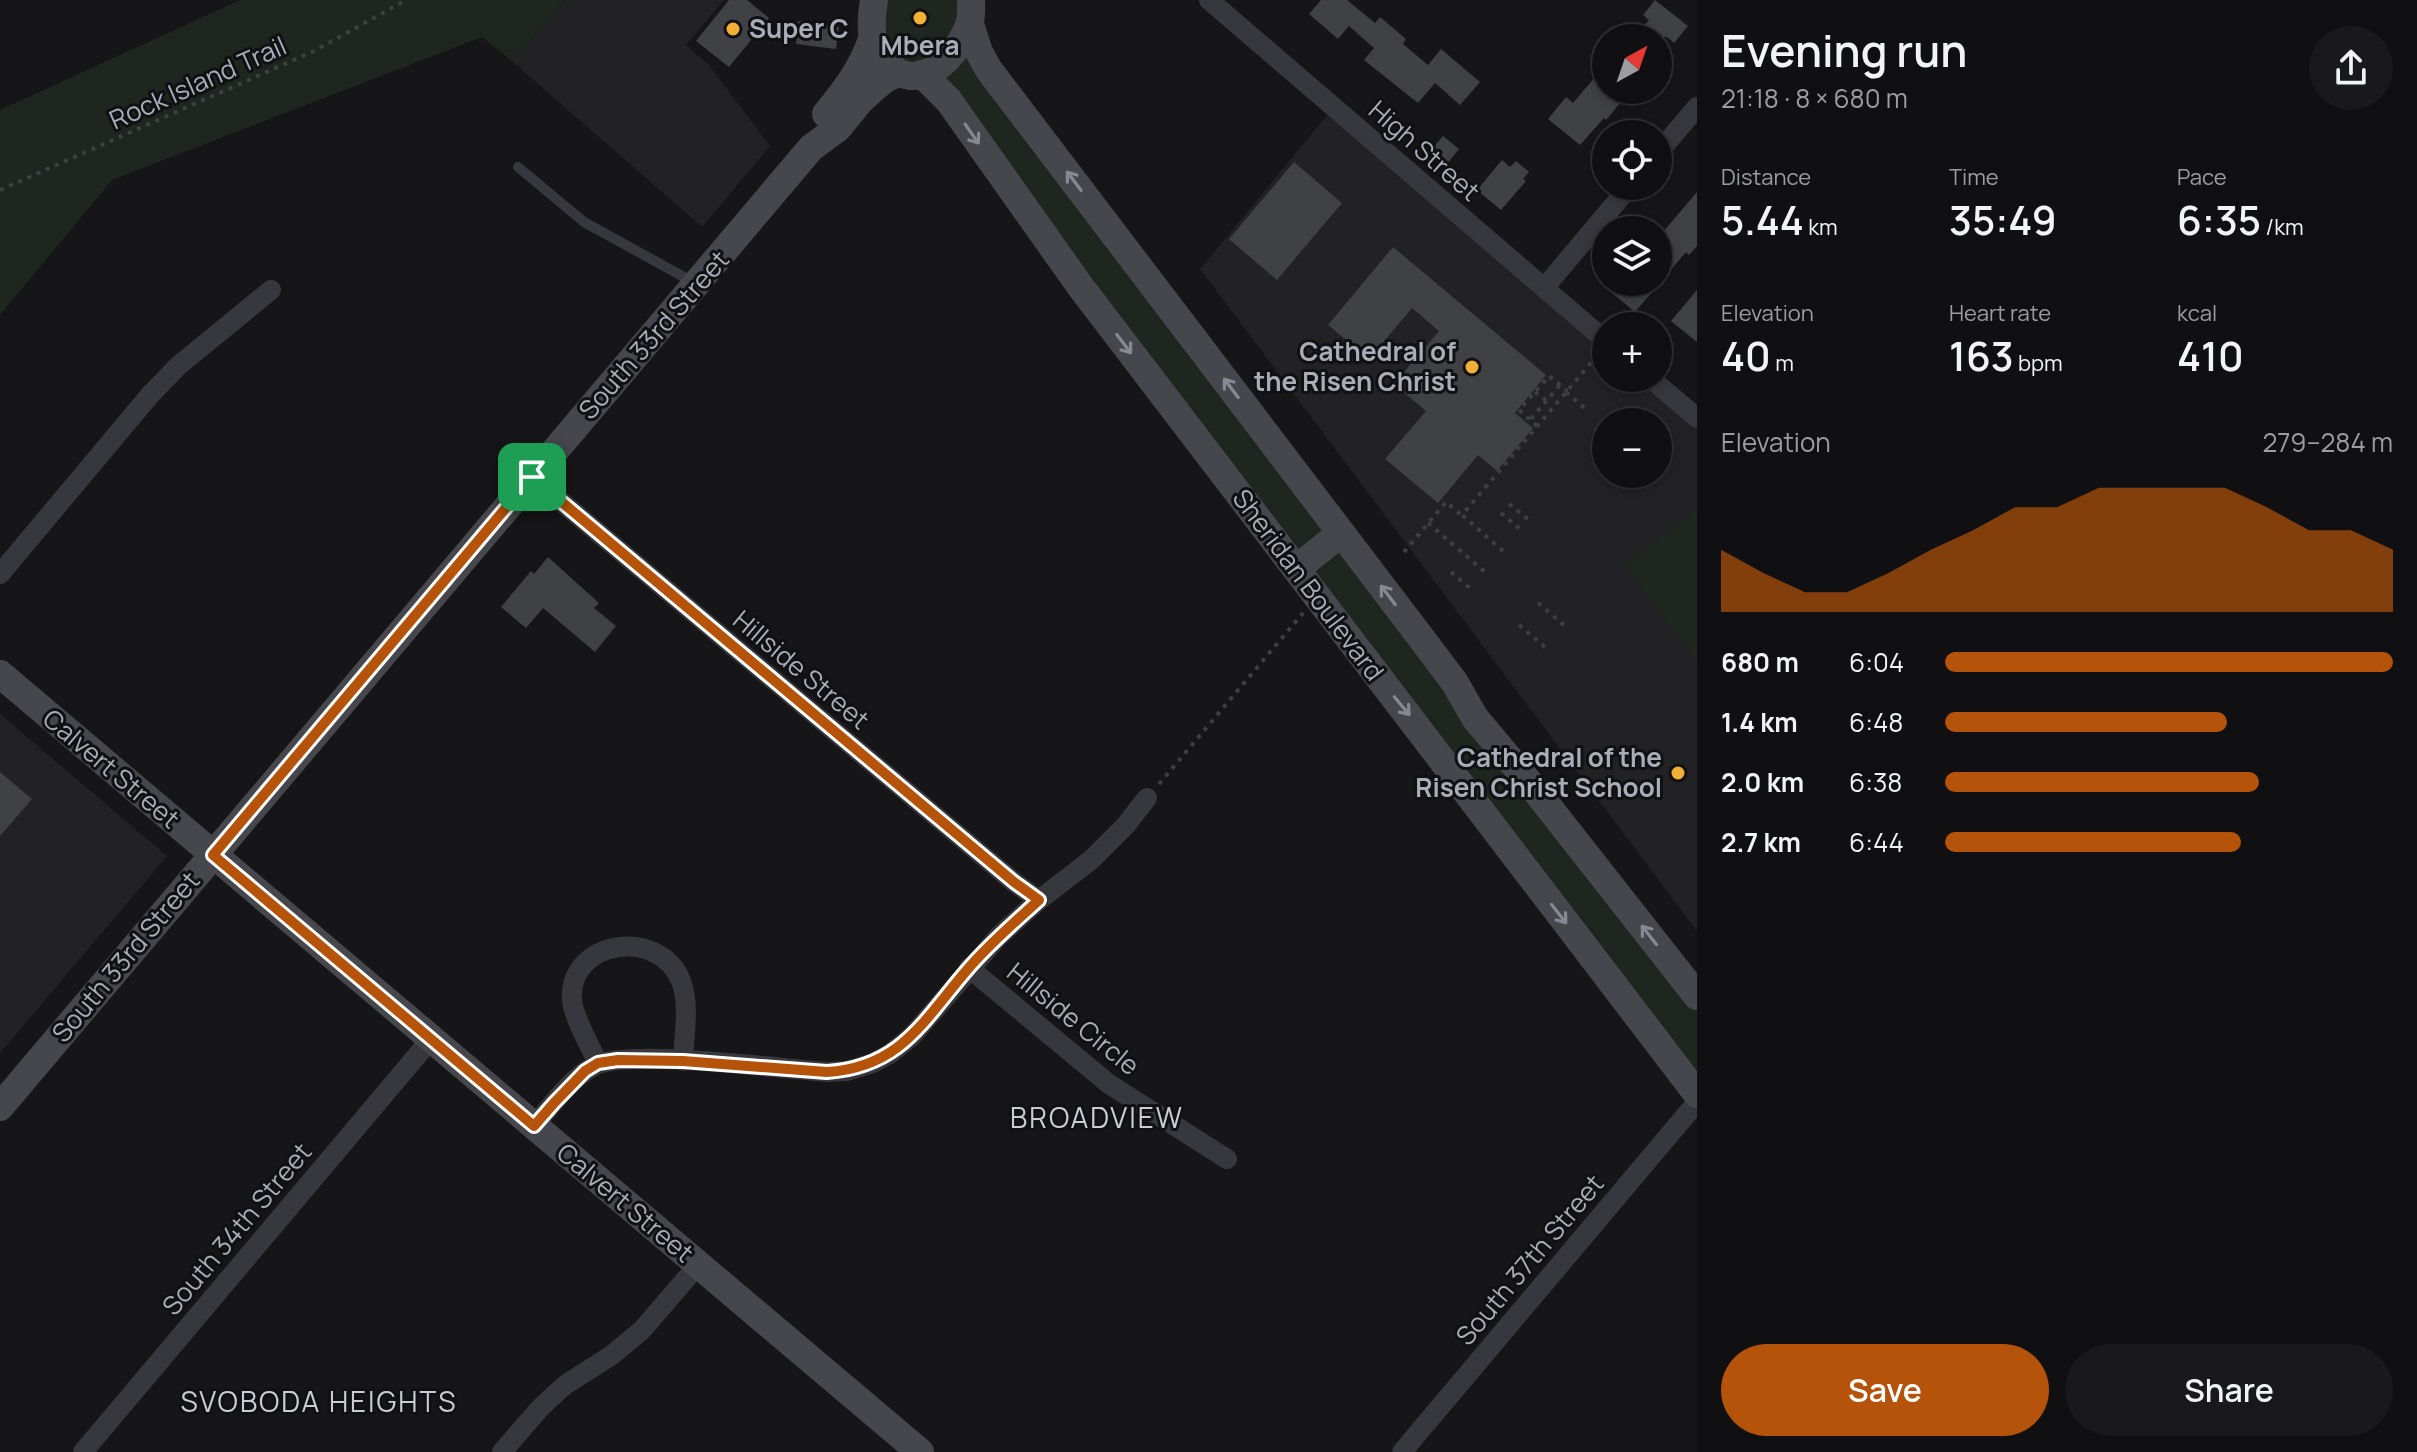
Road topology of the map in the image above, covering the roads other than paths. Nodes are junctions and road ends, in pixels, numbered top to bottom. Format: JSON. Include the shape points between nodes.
{"nodes":[{"id":1,"x":874,"y":0,"type":"edge"},
{"id":2,"x":1209,"y":0,"type":"edge"},
{"id":3,"x":970,"y":12,"type":"edge"},
{"id":4,"x":872,"y":39,"type":"junction"},
{"id":5,"x":910,"y":73,"type":"junction"},
{"id":6,"x":1697,"y":107,"type":"edge"},
{"id":7,"x":1672,"y":136,"type":"edge"},
{"id":8,"x":811,"y":148,"type":"junction"},
{"id":9,"x":518,"y":167,"type":"dead end"},
{"id":10,"x":1618,"y":200,"type":"edge"},
{"id":11,"x":698,"y":285,"type":"junction"},
{"id":12,"x":1544,"y":288,"type":"junction"},
{"id":13,"x":271,"y":290,"type":"dead end"},
{"id":14,"x":1592,"y":339,"type":"edge"},
{"id":15,"x":1666,"y":392,"type":"edge"},
{"id":16,"x":1697,"y":418,"type":"edge"},
{"id":17,"x":532,"y":477,"type":"junction"},
{"id":18,"x":1341,"y":533,"type":"junction"},
{"id":19,"x":1296,"y":569,"type":"junction"},
{"id":20,"x":0,"y":574,"type":"edge"},
{"id":21,"x":0,"y":674,"type":"edge"},
{"id":22,"x":1147,"y":798,"type":"road end"},
{"id":23,"x":213,"y":855,"type":"junction"},
{"id":24,"x":1039,"y":900,"type":"junction"},
{"id":25,"x":969,"y":968,"type":"junction"},
{"id":26,"x":1697,"y":996,"type":"edge"},
{"id":27,"x":431,"y":1039,"type":"junction"},
{"id":28,"x":683,"y":1061,"type":"junction"},
{"id":29,"x":598,"y":1063,"type":"junction"},
{"id":30,"x":1697,"y":1094,"type":"edge"},
{"id":31,"x":1697,"y":1102,"type":"edge"},
{"id":32,"x":0,"y":1107,"type":"edge"},
{"id":33,"x":534,"y":1126,"type":"junction"},
{"id":34,"x":1227,"y":1159,"type":"dead end"},
{"id":35,"x":698,"y":1265,"type":"junction"},
{"id":36,"x":83,"y":1452,"type":"edge"},
{"id":37,"x":502,"y":1452,"type":"edge"},
{"id":38,"x":920,"y":1452,"type":"edge"},
{"id":39,"x":1402,"y":1452,"type":"edge"}],
"edges":[{"from":1,"to":4,"type":"main road"},
{"from":2,"to":12,"type":"street","name":"High Street"},
{"from":3,"to":5,"type":"main road","name":"South 33rd Street","via":[[951,54],[939,66]]},
{"from":18,"to":3,"type":"main road","one_way":true,"via":[[989,70]]},
{"from":4,"to":5,"type":"main road","name":"Sheridan Boulevard","via":[[878,55]]},
{"from":4,"to":8,"type":"main road","name":"South 33rd Street","via":[[865,60],[825,116]]},
{"from":5,"to":8,"type":"main road","name":"South 33rd Street","via":[[885,79]]},
{"from":5,"to":19,"type":"main road","name":"Sheridan Boulevard","one_way":true,"via":[[937,88],[962,119],[1080,286]]},
{"from":6,"to":7,"type":"street"},
{"from":8,"to":11,"type":"main road","name":"South 33rd Street"},
{"from":9,"to":11,"type":"lane","via":[[584,222]]},
{"from":10,"to":12,"type":"street"},
{"from":11,"to":17,"type":"main road","name":"South 33rd Street"},
{"from":12,"to":14,"type":"street","name":"High Street"},
{"from":13,"to":20,"type":"street","via":[[150,395]]},
{"from":15,"to":16,"type":"street"},
{"from":17,"to":23,"type":"main road","name":"South 33rd Street"},
{"from":17,"to":24,"type":"street","name":"Hillside Street"},
{"from":18,"to":19,"type":"main road"},
{"from":26,"to":18,"type":"main road","one_way":true,"via":[[1475,718],[1455,683]]},
{"from":19,"to":30,"type":"main road","name":"Sheridan Boulevard","one_way":true},
{"from":21,"to":23,"type":"main road","name":"Calvert Street"},
{"from":22,"to":24,"type":"street","via":[[1091,860]]},
{"from":23,"to":27,"type":"main road","name":"Calvert Street"},
{"from":23,"to":32,"type":"main road","name":"South 33rd Street"},
{"from":24,"to":25,"type":"street"},
{"from":25,"to":28,"type":"street","via":[[912,1036],[873,1063],[827,1072]]},
{"from":25,"to":34,"type":"street","name":"Hillside Circle","via":[[1109,1084]]},
{"from":27,"to":33,"type":"main road","name":"Calvert Street"},
{"from":27,"to":36,"type":"street","name":"South 34th Street"},
{"from":28,"to":29,"type":"street"},
{"from":28,"to":29,"type":"street","via":[[685,999],[680,979],[659,955],[627,945],[595,955],[575,980],[572,1001]]},
{"from":29,"to":33,"type":"street"},
{"from":31,"to":39,"type":"street","name":"South 37th Street"},
{"from":33,"to":35,"type":"main road","name":"Calvert Street"},
{"from":35,"to":37,"type":"street","via":[[642,1330],[565,1385]]},
{"from":35,"to":38,"type":"main road","name":"Calvert Street"}]}
